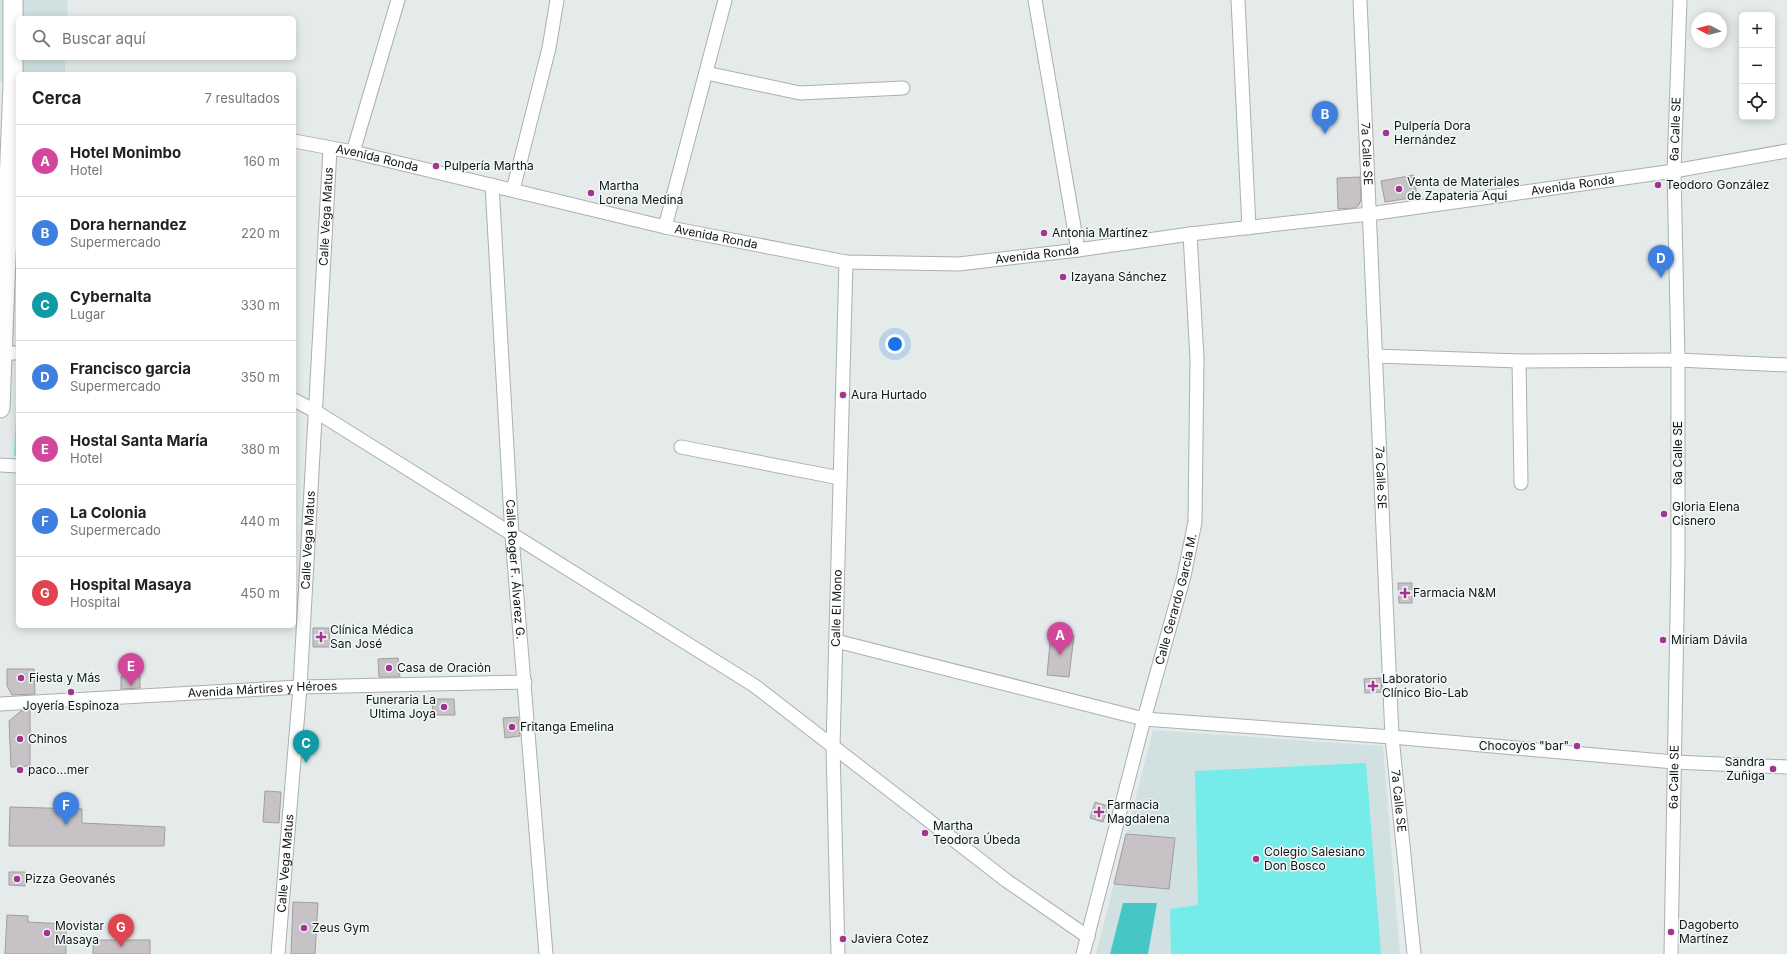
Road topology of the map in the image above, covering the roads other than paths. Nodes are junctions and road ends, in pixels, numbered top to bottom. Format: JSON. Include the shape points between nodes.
{"nodes":[{"id":1,"x":12,"y":0,"type":"edge"},
{"id":2,"x":397,"y":0,"type":"edge"},
{"id":3,"x":557,"y":0,"type":"edge"},
{"id":4,"x":725,"y":0,"type":"edge"},
{"id":5,"x":1035,"y":0,"type":"edge"},
{"id":6,"x":1238,"y":0,"type":"edge"},
{"id":7,"x":1360,"y":0,"type":"edge"},
{"id":8,"x":1680,"y":0,"type":"edge"},
{"id":9,"x":706,"y":73,"type":"junction"},
{"id":10,"x":10,"y":84,"type":"edge"},
{"id":11,"x":903,"y":88,"type":"dead end"},
{"id":12,"x":296,"y":142,"type":"edge"},
{"id":13,"x":330,"y":149,"type":"junction"},
{"id":14,"x":1787,"y":151,"type":"edge"},
{"id":15,"x":353,"y":152,"type":"junction"},
{"id":16,"x":1674,"y":171,"type":"junction"},
{"id":17,"x":492,"y":185,"type":"junction"},
{"id":18,"x":513,"y":190,"type":"junction"},
{"id":19,"x":1369,"y":214,"type":"junction"},
{"id":20,"x":665,"y":227,"type":"junction"},
{"id":21,"x":1249,"y":228,"type":"junction"},
{"id":22,"x":1190,"y":234,"type":"junction"},
{"id":23,"x":1078,"y":250,"type":"junction"},
{"id":24,"x":846,"y":262,"type":"junction"},
{"id":25,"x":10,"y":353,"type":"edge"},
{"id":26,"x":1375,"y":356,"type":"junction"},
{"id":27,"x":1678,"y":360,"type":"junction"},
{"id":28,"x":1519,"y":361,"type":"junction"},
{"id":29,"x":1787,"y":365,"type":"edge"},
{"id":30,"x":0,"y":388,"type":"edge"},
{"id":31,"x":296,"y":401,"type":"edge"},
{"id":32,"x":0,"y":408,"type":"edge"},
{"id":33,"x":315,"y":411,"type":"junction"},
{"id":34,"x":681,"y":447,"type":"dead end"},
{"id":35,"x":0,"y":465,"type":"edge"},
{"id":36,"x":16,"y":466,"type":"edge"},
{"id":37,"x":840,"y":478,"type":"junction"},
{"id":38,"x":1521,"y":483,"type":"dead end"},
{"id":39,"x":512,"y":536,"type":"junction"},
{"id":40,"x":836,"y":641,"type":"junction"},
{"id":41,"x":525,"y":682,"type":"junction"},
{"id":42,"x":300,"y":687,"type":"junction"},
{"id":43,"x":0,"y":704,"type":"edge"},
{"id":44,"x":1144,"y":719,"type":"junction"},
{"id":45,"x":1392,"y":737,"type":"junction"},
{"id":46,"x":833,"y":746,"type":"junction"},
{"id":47,"x":1674,"y":762,"type":"junction"},
{"id":48,"x":1787,"y":767,"type":"edge"},
{"id":49,"x":1088,"y":938,"type":"junction"},
{"id":50,"x":278,"y":954,"type":"edge"},
{"id":51,"x":546,"y":954,"type":"edge"},
{"id":52,"x":838,"y":954,"type":"edge"},
{"id":53,"x":1083,"y":954,"type":"edge"},
{"id":54,"x":1414,"y":954,"type":"edge"},
{"id":55,"x":1671,"y":954,"type":"edge"}],
"edges":[{"from":1,"to":10,"type":"street"},
{"from":2,"to":15,"type":"street"},
{"from":3,"to":18,"type":"street","via":[[549,48]]},
{"from":4,"to":9,"type":"street"},
{"from":5,"to":23,"type":"street"},
{"from":6,"to":21,"type":"street"},
{"from":7,"to":19,"type":"street","name":"7a Calle SE"},
{"from":8,"to":16,"type":"street","name":"6a Calle SE"},
{"from":9,"to":11,"type":"street","via":[[800,93]]},
{"from":9,"to":20,"type":"street"},
{"from":10,"to":25,"type":"street"},
{"from":12,"to":13,"type":"street","name":"Avenida Ronda"},
{"from":13,"to":15,"type":"street","name":"Avenida Ronda"},
{"from":13,"to":33,"type":"street","name":"Calle Vega Matus"},
{"from":14,"to":16,"type":"street","name":"Avenida Ronda"},
{"from":15,"to":17,"type":"street","name":"Avenida Ronda"},
{"from":16,"to":19,"type":"street","name":"Avenida Ronda"},
{"from":16,"to":27,"type":"street","name":"6a Calle SE"},
{"from":17,"to":18,"type":"street","name":"Avenida Ronda"},
{"from":17,"to":39,"type":"street","name":"Calle Roger F. Álvarez G."},
{"from":18,"to":20,"type":"street","name":"Avenida Ronda"},
{"from":19,"to":21,"type":"street","name":"Avenida Ronda"},
{"from":19,"to":26,"type":"street","name":"7a Calle SE"},
{"from":20,"to":24,"type":"street","name":"Avenida Ronda"},
{"from":21,"to":22,"type":"street","name":"Avenida Ronda"},
{"from":22,"to":23,"type":"street","name":"Avenida Ronda"},
{"from":22,"to":44,"type":"street","name":"Calle Gerardo García M.","via":[[1197,358],[1195,522],[1184,576]]},
{"from":23,"to":24,"type":"street","name":"Avenida Ronda","via":[[959,264]]},
{"from":24,"to":37,"type":"street","name":"Calle El Mono"},
{"from":25,"to":30,"type":"street"},
{"from":26,"to":28,"type":"street"},
{"from":26,"to":45,"type":"street","name":"7a Calle SE"},
{"from":27,"to":28,"type":"street"},
{"from":27,"to":29,"type":"street"},
{"from":27,"to":47,"type":"street","name":"6a Calle SE"},
{"from":28,"to":38,"type":"street"},
{"from":30,"to":32,"type":"street"},
{"from":31,"to":33,"type":"street"},
{"from":33,"to":39,"type":"street"},
{"from":33,"to":42,"type":"street","name":"Calle Vega Matus"},
{"from":34,"to":37,"type":"street"},
{"from":35,"to":36,"type":"street"},
{"from":37,"to":40,"type":"street","name":"Calle El Mono"},
{"from":39,"to":41,"type":"street","name":"Calle Roger F. Álvarez G."},
{"from":39,"to":46,"type":"street","via":[[755,686]]},
{"from":40,"to":44,"type":"street"},
{"from":40,"to":46,"type":"street","name":"Calle El Mono"},
{"from":41,"to":42,"type":"street","name":"Avenida Mártires y Héroes"},
{"from":41,"to":51,"type":"street","name":"Calle Roger F. Álvarez G."},
{"from":42,"to":43,"type":"street","name":"Avenida Mártires y Héroes"},
{"from":42,"to":50,"type":"street","name":"Calle Vega Matus"},
{"from":44,"to":45,"type":"street"},
{"from":44,"to":49,"type":"street","name":"Calle Gerardo García M."},
{"from":45,"to":47,"type":"street"},
{"from":45,"to":54,"type":"street","name":"7a Calle SE"},
{"from":46,"to":49,"type":"street","via":[[1007,881]]},
{"from":46,"to":52,"type":"street","name":"Calle El Mono"},
{"from":47,"to":48,"type":"street"},
{"from":47,"to":55,"type":"street","name":"6a Calle SE"},
{"from":49,"to":53,"type":"street","name":"Calle Gerardo García M."}]}
